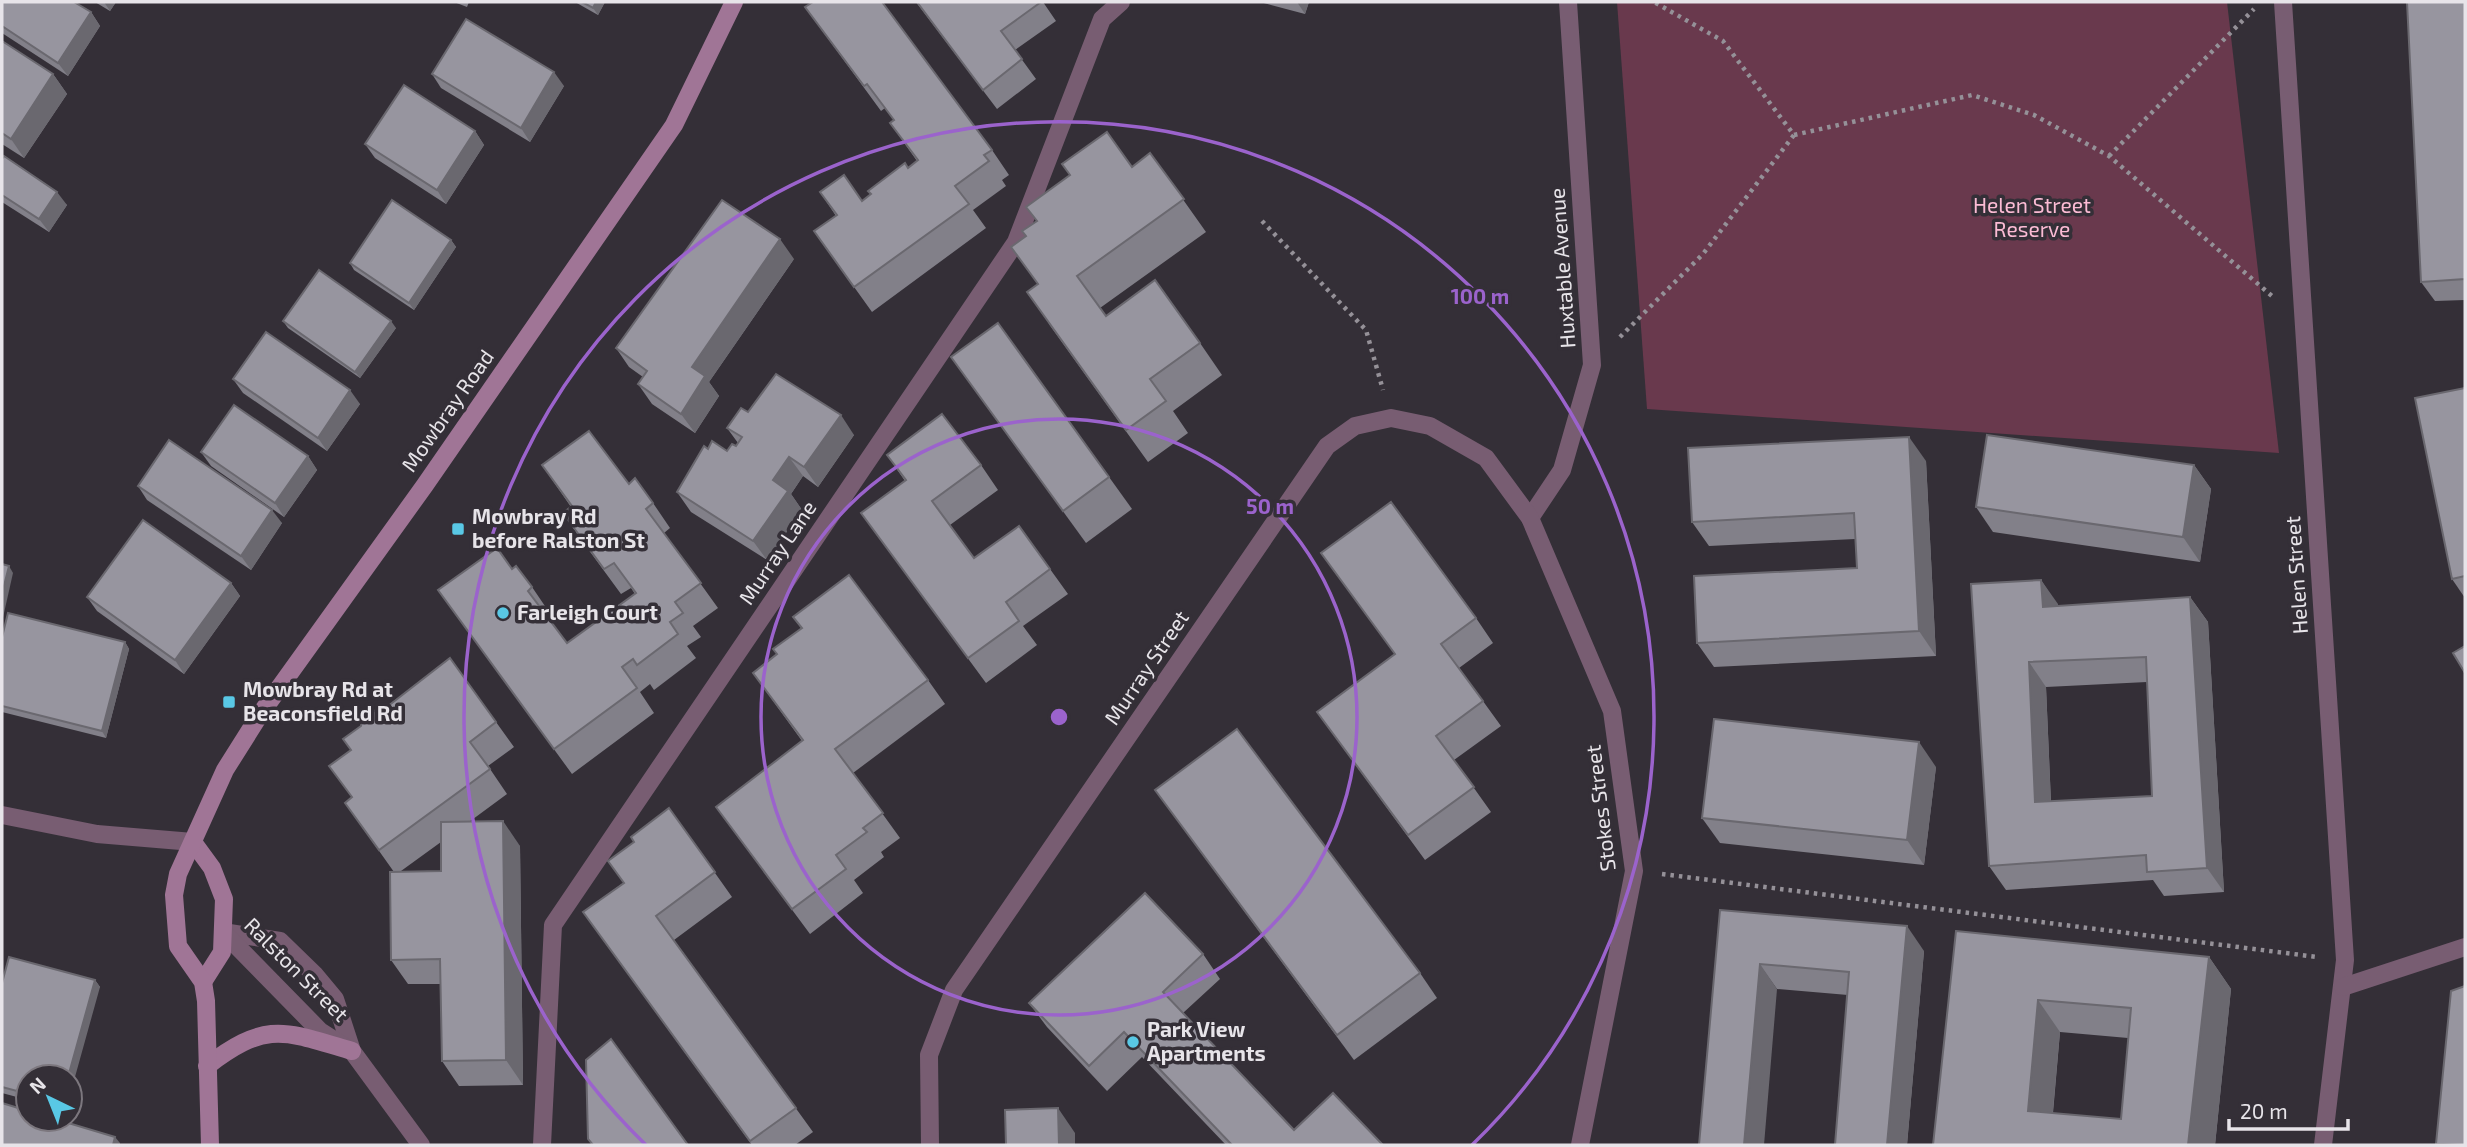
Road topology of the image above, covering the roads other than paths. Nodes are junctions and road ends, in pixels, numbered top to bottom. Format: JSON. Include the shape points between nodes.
{"nodes":[{"id":1,"x":734,"y":2,"type":"edge"},
{"id":2,"x":1121,"y":2,"type":"edge"},
{"id":3,"x":1568,"y":2,"type":"edge"},
{"id":4,"x":2283,"y":2,"type":"edge"},
{"id":5,"x":1530,"y":518,"type":"junction"},
{"id":6,"x":2,"y":815,"type":"edge"},
{"id":7,"x":193,"y":842,"type":"junction"},
{"id":8,"x":223,"y":932,"type":"junction"},
{"id":9,"x":2465,"y":947,"type":"edge"},
{"id":10,"x":203,"y":982,"type":"junction"},
{"id":11,"x":2343,"y":987,"type":"junction"},
{"id":12,"x":352,"y":1051,"type":"junction"},
{"id":13,"x":207,"y":1066,"type":"junction"},
{"id":14,"x":210,"y":1145,"type":"edge"},
{"id":15,"x":421,"y":1145,"type":"edge"},
{"id":16,"x":542,"y":1145,"type":"edge"},
{"id":17,"x":930,"y":1145,"type":"edge"},
{"id":18,"x":1580,"y":1145,"type":"edge"},
{"id":19,"x":2323,"y":1145,"type":"edge"}],
"edges":[{"from":1,"to":7,"type":"main road","name":"Mowbray Road","via":[[674,125],[259,716],[225,770]]},
{"from":2,"to":16,"type":"street","name":"Murray Lane","via":[[1102,19],[1016,242],[553,925]]},
{"from":3,"to":5,"type":"street","name":"Huxtable Avenue","via":[[1592,365],[1562,470]]},
{"from":4,"to":11,"type":"street","name":"Helen Street"},
{"from":5,"to":17,"type":"street","name":"Murray Street","via":[[1486,458],[1430,426],[1391,418],[1355,426],[1327,446],[954,990],[929,1055]]},
{"from":5,"to":18,"type":"street","name":"Stokes Street","via":[[1612,711],[1634,871]]},
{"from":6,"to":7,"type":"street","via":[[97,834]]},
{"from":7,"to":8,"type":"main road","via":[[212,868],[224,899]]},
{"from":7,"to":10,"type":"main road","name":"Mowbray Road","via":[[174,895],[178,946]]},
{"from":8,"to":10,"type":"main road","via":[[222,952]]},
{"from":8,"to":12,"type":"street","name":"Ralston Street","via":[[320,1031]]},
{"from":8,"to":12,"type":"street","name":"Ralston Street","via":[[280,941],[335,999]]},
{"from":9,"to":11,"type":"street"},
{"from":10,"to":13,"type":"main road"},
{"from":11,"to":19,"type":"street","name":"Helen Street"},
{"from":12,"to":13,"type":"main road","via":[[289,1032],[261,1034],[236,1044]]},
{"from":12,"to":15,"type":"street","name":"Ralston Street"},
{"from":13,"to":14,"type":"main road"}]}
